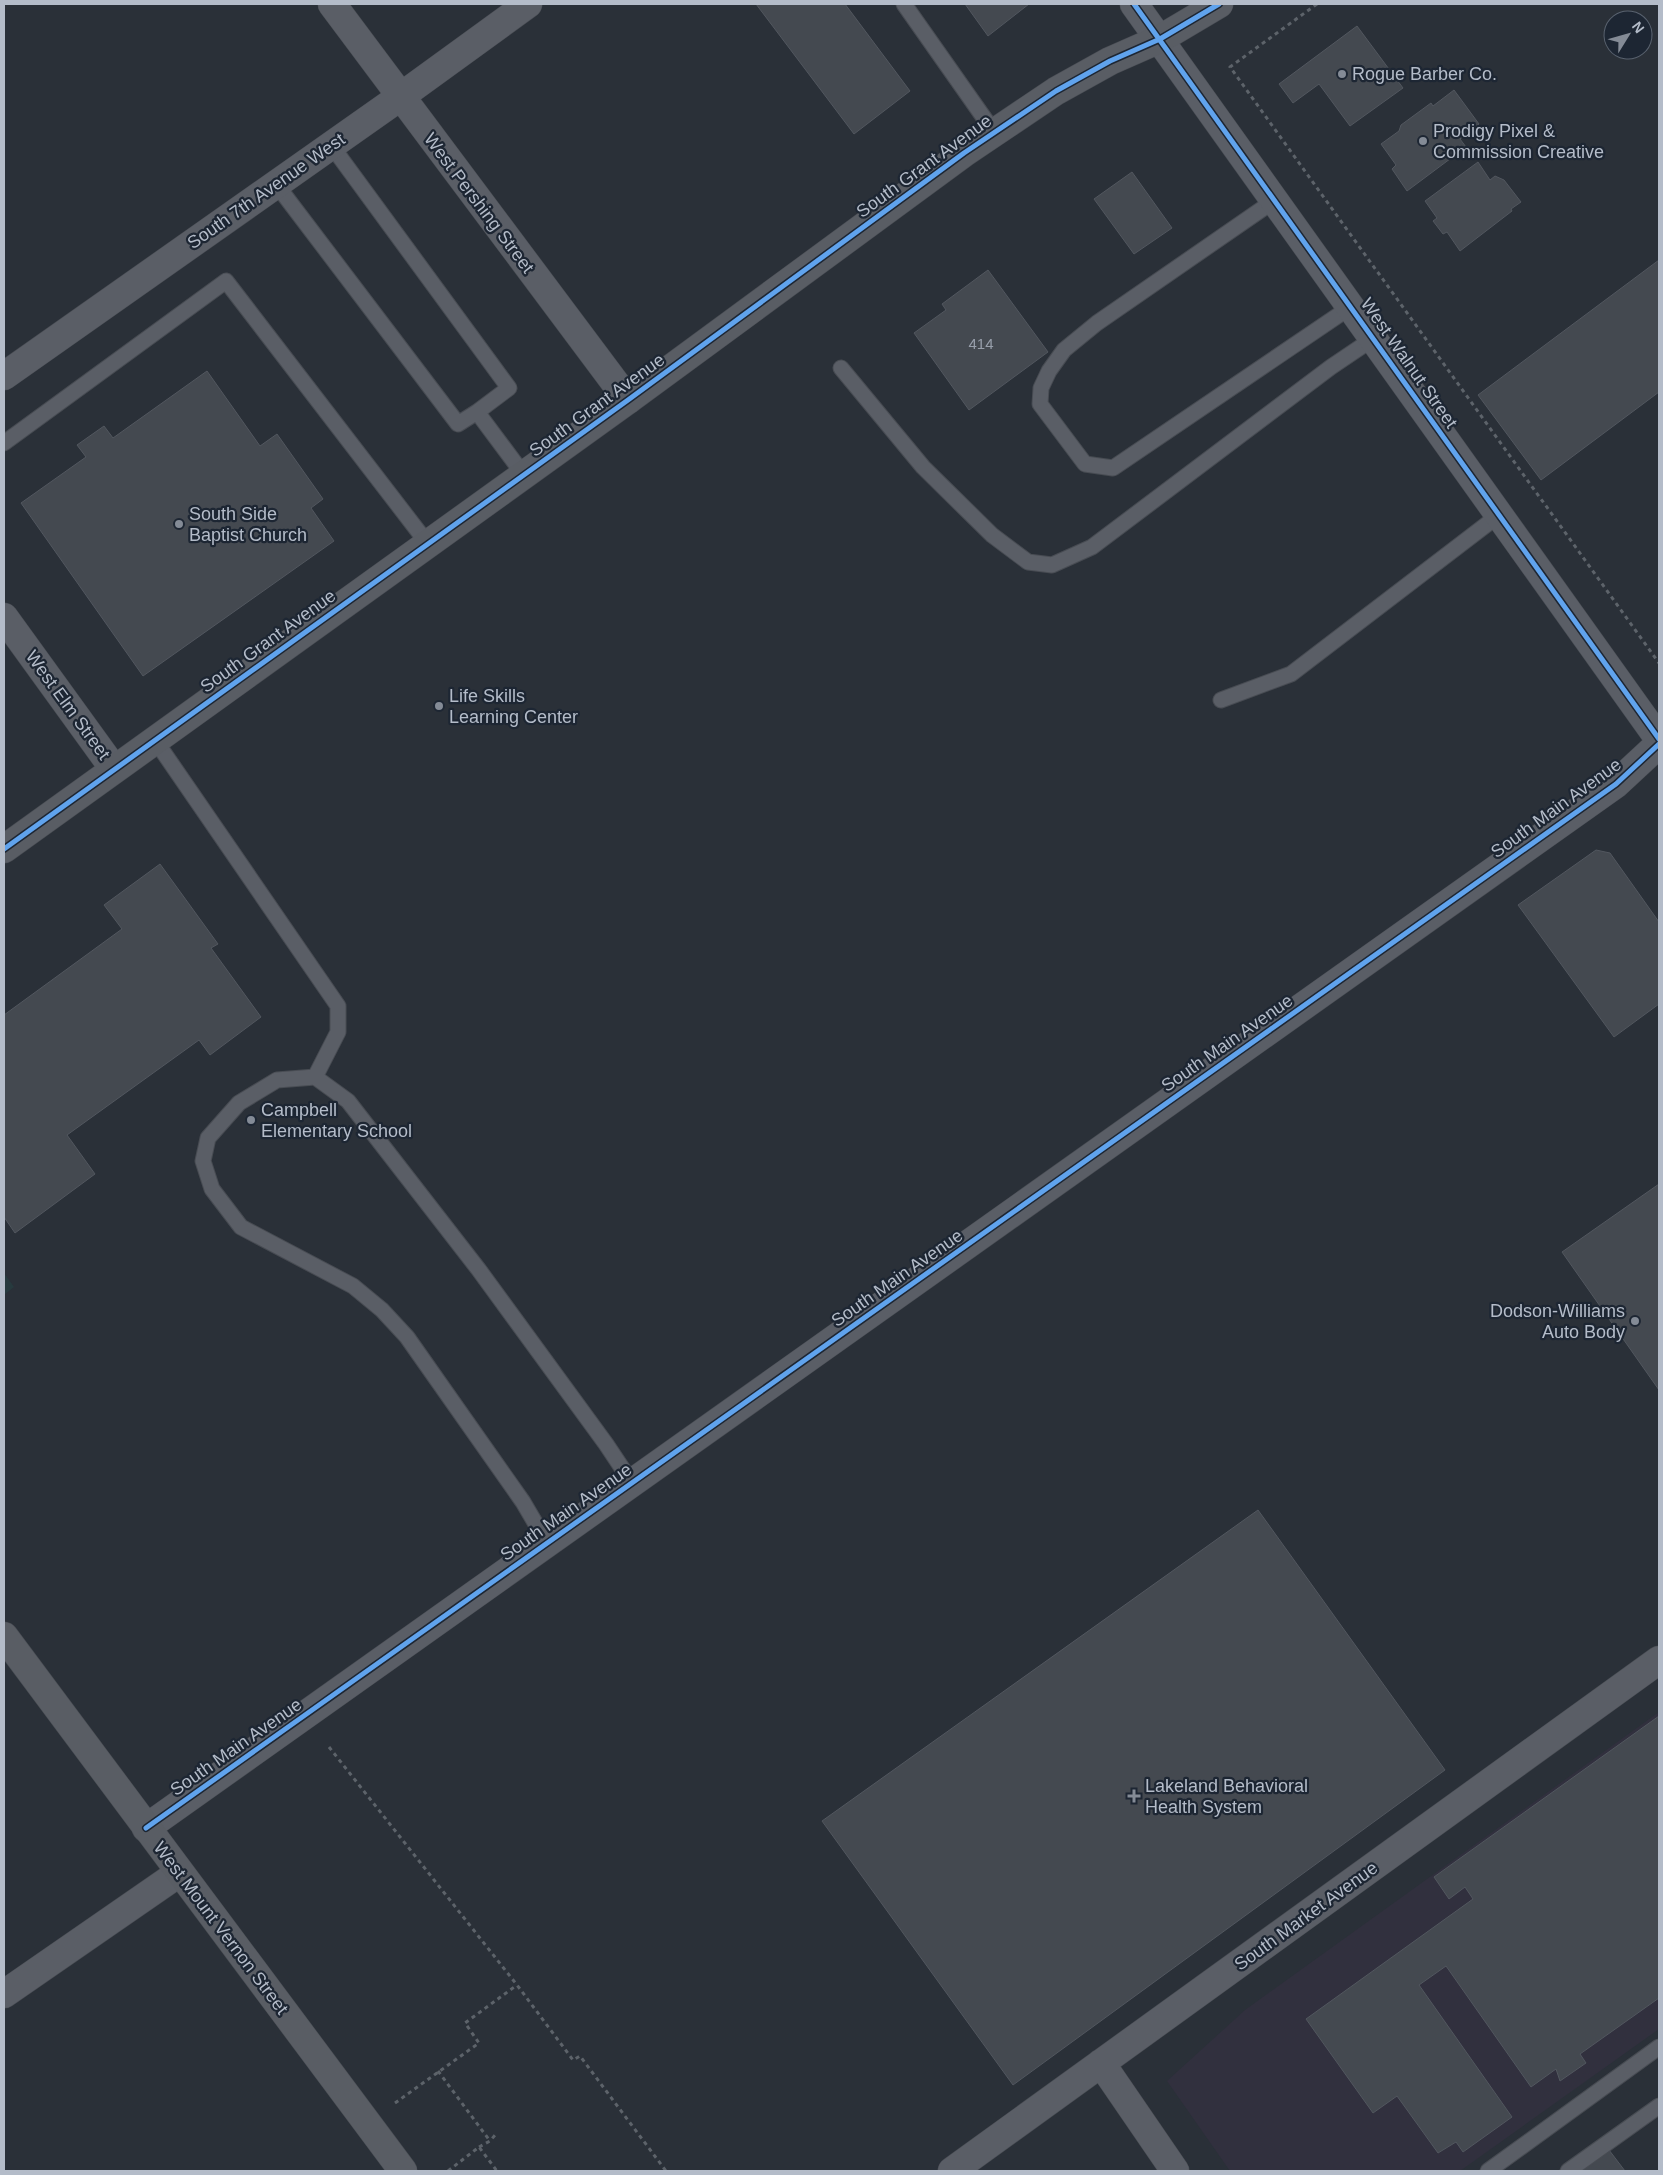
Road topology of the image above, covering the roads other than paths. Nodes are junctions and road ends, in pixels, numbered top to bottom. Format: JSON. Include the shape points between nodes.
{"nodes":[{"id":1,"x":332,"y":4,"type":"edge"},
{"id":2,"x":528,"y":4,"type":"edge"},
{"id":3,"x":904,"y":4,"type":"edge"},
{"id":4,"x":1134,"y":4,"type":"edge"},
{"id":5,"x":1219,"y":4,"type":"edge"},
{"id":6,"x":1160,"y":39,"type":"junction"},
{"id":7,"x":400,"y":97,"type":"junction"},
{"id":8,"x":994,"y":132,"type":"junction"},
{"id":9,"x":331,"y":145,"type":"junction"},
{"id":10,"x":276,"y":184,"type":"junction"},
{"id":11,"x":1275,"y":200,"type":"junction"},
{"id":12,"x":1352,"y":306,"type":"junction"},
{"id":13,"x":1374,"y":338,"type":"junction"},
{"id":14,"x":841,"y":368,"type":"dead end"},
{"id":15,"x":4,"y":376,"type":"edge"},
{"id":16,"x":628,"y":400,"type":"junction"},
{"id":17,"x":477,"y":412,"type":"junction"},
{"id":18,"x":4,"y":443,"type":"edge"},
{"id":19,"x":524,"y":475,"type":"junction"},
{"id":20,"x":1499,"y":515,"type":"junction"},
{"id":21,"x":428,"y":544,"type":"junction"},
{"id":22,"x":4,"y":617,"type":"edge"},
{"id":23,"x":1221,"y":700,"type":"dead end"},
{"id":24,"x":1659,"y":739,"type":"edge"},
{"id":25,"x":155,"y":740,"type":"junction"},
{"id":26,"x":1659,"y":744,"type":"edge"},
{"id":27,"x":114,"y":769,"type":"junction"},
{"id":28,"x":4,"y":849,"type":"edge"},
{"id":29,"x":316,"y":1077,"type":"junction"},
{"id":30,"x":632,"y":1483,"type":"junction"},
{"id":31,"x":547,"y":1542,"type":"junction"},
{"id":32,"x":4,"y":1636,"type":"edge"},
{"id":33,"x":1659,"y":1660,"type":"edge"},
{"id":34,"x":146,"y":1828,"type":"junction"},
{"id":35,"x":179,"y":1873,"type":"junction"},
{"id":36,"x":4,"y":1994,"type":"edge"},
{"id":37,"x":1659,"y":2047,"type":"edge"},
{"id":38,"x":1101,"y":2064,"type":"junction"},
{"id":39,"x":1659,"y":2106,"type":"edge"},
{"id":40,"x":403,"y":2171,"type":"edge"},
{"id":41,"x":952,"y":2171,"type":"edge"},
{"id":42,"x":1175,"y":2171,"type":"edge"},
{"id":43,"x":1488,"y":2171,"type":"edge"},
{"id":44,"x":1568,"y":2171,"type":"edge"}],
"edges":[{"from":1,"to":7,"type":"street","name":"West Pershing Street"},
{"from":2,"to":7,"type":"street","name":"South 7th Avenue West"},
{"from":3,"to":8,"type":"lane"},
{"from":4,"to":6,"type":"street","name":"West Walnut Street"},
{"from":5,"to":6,"type":"main road","name":"South Grant Avenue"},
{"from":6,"to":8,"type":"main road","name":"South Grant Avenue","via":[[1056,90]]},
{"from":6,"to":11,"type":"street","name":"West Walnut Street"},
{"from":7,"to":9,"type":"street","name":"South 7th Avenue West"},
{"from":7,"to":16,"type":"street","name":"West Pershing Street"},
{"from":8,"to":16,"type":"main road","name":"South Grant Avenue"},
{"from":9,"to":10,"type":"street","name":"South 7th Avenue West"},
{"from":9,"to":17,"type":"lane","via":[[509,388]]},
{"from":10,"to":15,"type":"street","name":"South 7th Avenue West"},
{"from":10,"to":17,"type":"lane","via":[[458,424]]},
{"from":11,"to":12,"type":"street","name":"West Walnut Street"},
{"from":11,"to":12,"type":"lane","via":[[1064,350],[1041,388],[1040,404],[1085,464],[1113,468]]},
{"from":12,"to":13,"type":"street","name":"West Walnut Street"},
{"from":13,"to":14,"type":"lane","via":[[1092,546],[1052,565],[1028,562],[992,535],[923,467]]},
{"from":13,"to":20,"type":"street","name":"West Walnut Street"},
{"from":16,"to":19,"type":"main road","name":"South Grant Avenue"},
{"from":17,"to":19,"type":"lane"},
{"from":18,"to":21,"type":"lane","via":[[226,281]]},
{"from":19,"to":21,"type":"main road","name":"South Grant Avenue"},
{"from":20,"to":23,"type":"lane","via":[[1291,674]]},
{"from":20,"to":24,"type":"street","name":"West Walnut Street"},
{"from":21,"to":25,"type":"main road","name":"South Grant Avenue"},
{"from":22,"to":27,"type":"street","name":"West Elm Street"},
{"from":25,"to":27,"type":"main road","name":"South Grant Avenue"},
{"from":25,"to":29,"type":"lane","via":[[338,1006],[338,1032]]},
{"from":26,"to":30,"type":"street","name":"South Main Avenue","via":[[1616,784]]},
{"from":27,"to":28,"type":"main road","name":"South Grant Avenue"},
{"from":29,"to":30,"type":"lane","via":[[348,1101],[479,1270]]},
{"from":29,"to":31,"type":"lane","via":[[277,1080],[239,1103],[208,1138],[203,1161],[212,1189],[241,1227],[353,1286],[382,1310],[407,1337],[523,1502]]},
{"from":30,"to":31,"type":"street","name":"South Main Avenue"},
{"from":31,"to":34,"type":"street","name":"South Main Avenue"},
{"from":32,"to":34,"type":"main road","name":"West Mount Vernon Street"},
{"from":33,"to":38,"type":"street","name":"South Market Avenue"},
{"from":34,"to":35,"type":"main road","name":"West Mount Vernon Street"},
{"from":35,"to":36,"type":"street"},
{"from":35,"to":40,"type":"main road","name":"West Mount Vernon Street"},
{"from":37,"to":43,"type":"lane"},
{"from":38,"to":41,"type":"street","name":"South Market Avenue"},
{"from":38,"to":42,"type":"street"},
{"from":39,"to":44,"type":"lane"}]}
